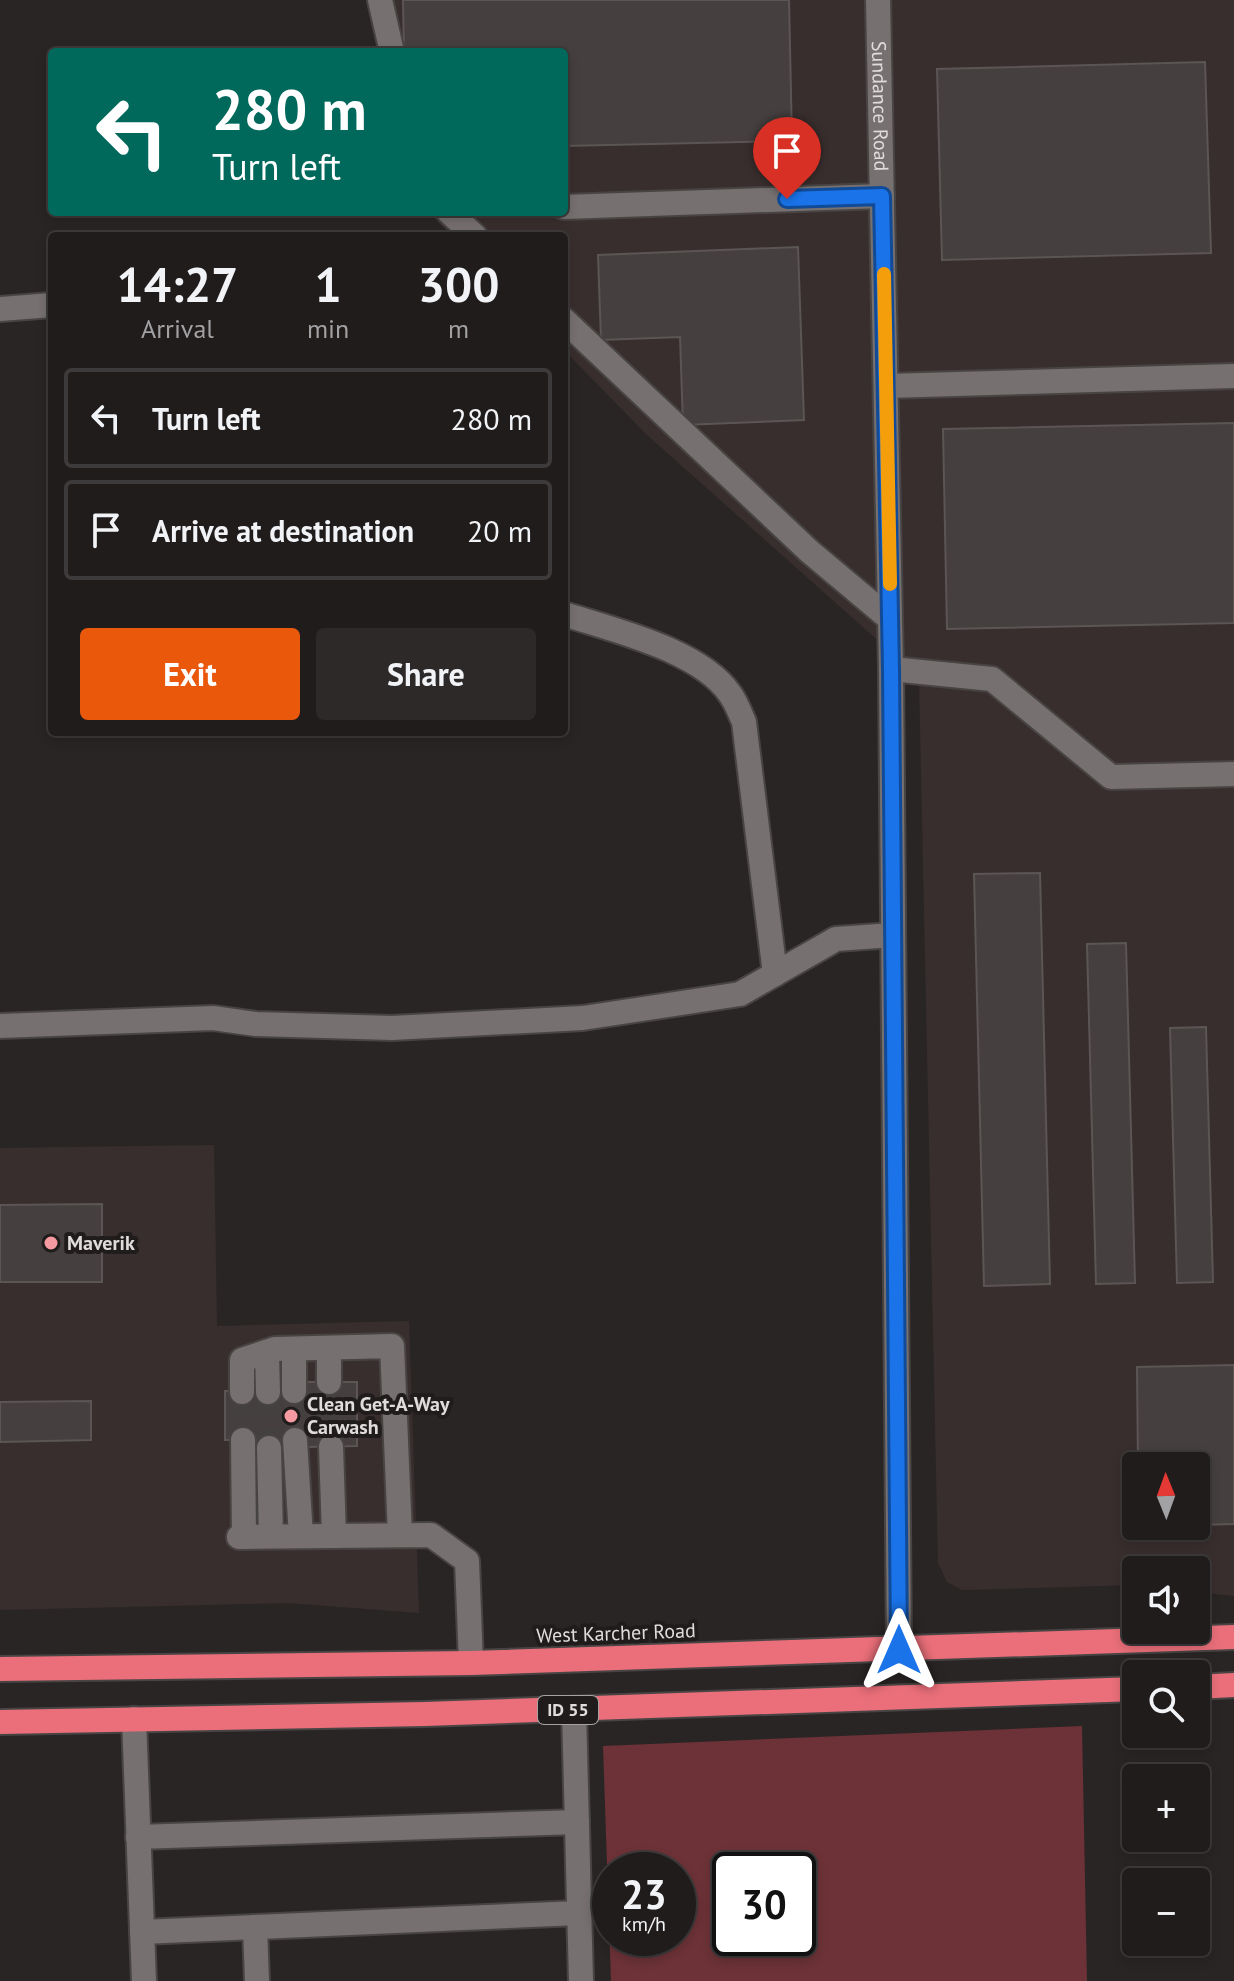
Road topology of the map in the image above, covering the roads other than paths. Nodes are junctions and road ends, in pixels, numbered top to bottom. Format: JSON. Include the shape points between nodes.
{"nodes":[{"id":1,"x":380,"y":0,"type":"edge"},
{"id":2,"x":878,"y":0,"type":"edge"},
{"id":3,"x":391,"y":48,"type":"edge"},
{"id":4,"x":882,"y":196,"type":"junction"},
{"id":5,"x":568,"y":207,"type":"edge"},
{"id":6,"x":453,"y":216,"type":"edge"},
{"id":7,"x":471,"y":232,"type":"edge"},
{"id":8,"x":48,"y":305,"type":"edge"},
{"id":9,"x":0,"y":309,"type":"edge"},
{"id":10,"x":568,"y":324,"type":"edge"},
{"id":11,"x":1234,"y":376,"type":"edge"},
{"id":12,"x":886,"y":386,"type":"junction"},
{"id":13,"x":568,"y":615,"type":"edge"},
{"id":14,"x":890,"y":619,"type":"junction"},
{"id":15,"x":891,"y":669,"type":"junction"},
{"id":16,"x":1234,"y":774,"type":"edge"},
{"id":17,"x":893,"y":935,"type":"junction"},
{"id":18,"x":775,"y":974,"type":"junction"},
{"id":19,"x":0,"y":1026,"type":"edge"},
{"id":20,"x":329,"y":1348,"type":"junction"},
{"id":21,"x":294,"y":1349,"type":"junction"},
{"id":22,"x":267,"y":1352,"type":"junction"},
{"id":23,"x":329,"y":1380,"type":"tunnel mouth"},
{"id":24,"x":242,"y":1388,"type":"tunnel mouth"},
{"id":25,"x":294,"y":1389,"type":"tunnel mouth"},
{"id":26,"x":268,"y":1390,"type":"tunnel mouth"},
{"id":27,"x":295,"y":1442,"type":"tunnel mouth"},
{"id":28,"x":243,"y":1444,"type":"tunnel mouth"},
{"id":29,"x":269,"y":1448,"type":"tunnel mouth"},
{"id":30,"x":331,"y":1449,"type":"tunnel mouth"},
{"id":31,"x":400,"y":1535,"type":"junction"},
{"id":32,"x":271,"y":1536,"type":"junction"},
{"id":33,"x":301,"y":1536,"type":"junction"},
{"id":34,"x":334,"y":1536,"type":"junction"},
{"id":35,"x":1234,"y":1637,"type":"edge"},
{"id":36,"x":899,"y":1650,"type":"junction"},
{"id":37,"x":471,"y":1663,"type":"junction"},
{"id":38,"x":0,"y":1669,"type":"edge"},
{"id":39,"x":1234,"y":1685,"type":"edge"},
{"id":40,"x":1210,"y":1686,"type":"edge"},
{"id":41,"x":1122,"y":1690,"type":"edge"},
{"id":42,"x":574,"y":1710,"type":"junction"},
{"id":43,"x":134,"y":1719,"type":"junction"},
{"id":44,"x":0,"y":1722,"type":"edge"},
{"id":45,"x":577,"y":1822,"type":"junction"},
{"id":46,"x":138,"y":1837,"type":"junction"},
{"id":47,"x":579,"y":1913,"type":"junction"},
{"id":48,"x":255,"y":1927,"type":"junction"},
{"id":49,"x":142,"y":1932,"type":"junction"},
{"id":50,"x":144,"y":1981,"type":"edge"},
{"id":51,"x":257,"y":1981,"type":"edge"},
{"id":52,"x":581,"y":1981,"type":"edge"}],
"edges":[{"from":1,"to":3,"type":"street"},
{"from":2,"to":4,"type":"street","name":"Sundance Road"},
{"from":4,"to":5,"type":"street"},
{"from":4,"to":12,"type":"street","name":"Sundance Road"},
{"from":6,"to":7,"type":"street"},
{"from":8,"to":9,"type":"street"},
{"from":10,"to":14,"type":"street","via":[[809,551]]},
{"from":11,"to":12,"type":"street"},
{"from":12,"to":14,"type":"street","name":"Sundance Road"},
{"from":13,"to":18,"type":"street","via":[[652,643],[695,664],[729,692],[744,722]]},
{"from":14,"to":15,"type":"street","name":"Sundance Road"},
{"from":15,"to":16,"type":"street","via":[[992,679],[1111,777]]},
{"from":15,"to":17,"type":"street","name":"Sundance Road"},
{"from":17,"to":18,"type":"street","via":[[836,939]]},
{"from":17,"to":36,"type":"street","name":"Sundance Road"},
{"from":18,"to":19,"type":"street","via":[[740,994],[583,1018],[392,1028],[213,1018]]},
{"from":20,"to":21,"type":"street"},
{"from":20,"to":23,"type":"street"},
{"from":20,"to":31,"type":"street","via":[[392,1346]]},
{"from":21,"to":22,"type":"street"},
{"from":21,"to":25,"type":"street"},
{"from":22,"to":24,"type":"street","via":[[242,1360]]},
{"from":22,"to":26,"type":"street"},
{"from":27,"to":33,"type":"street"},
{"from":28,"to":32,"type":"street","via":[[242,1537]]},
{"from":29,"to":32,"type":"street"},
{"from":30,"to":34,"type":"street"},
{"from":31,"to":34,"type":"street"},
{"from":31,"to":37,"type":"street","via":[[431,1535],[467,1561]]},
{"from":32,"to":33,"type":"street"},
{"from":33,"to":34,"type":"street"},
{"from":35,"to":36,"type":"highway","name":"West Karcher Road"},
{"from":36,"to":37,"type":"highway","name":"West Karcher Road"},
{"from":37,"to":38,"type":"highway","name":"West Karcher Road"},
{"from":39,"to":40,"type":"highway"},
{"from":41,"to":42,"type":"highway","number":"ID 55"},
{"from":42,"to":43,"type":"highway","number":"ID 55"},
{"from":42,"to":45,"type":"street"},
{"from":43,"to":44,"type":"highway","number":"ID 55"},
{"from":43,"to":46,"type":"street"},
{"from":45,"to":46,"type":"street"},
{"from":45,"to":47,"type":"street"},
{"from":46,"to":49,"type":"street"},
{"from":47,"to":48,"type":"street"},
{"from":47,"to":52,"type":"street"},
{"from":48,"to":49,"type":"street"},
{"from":48,"to":51,"type":"street"},
{"from":49,"to":50,"type":"street"}]}
